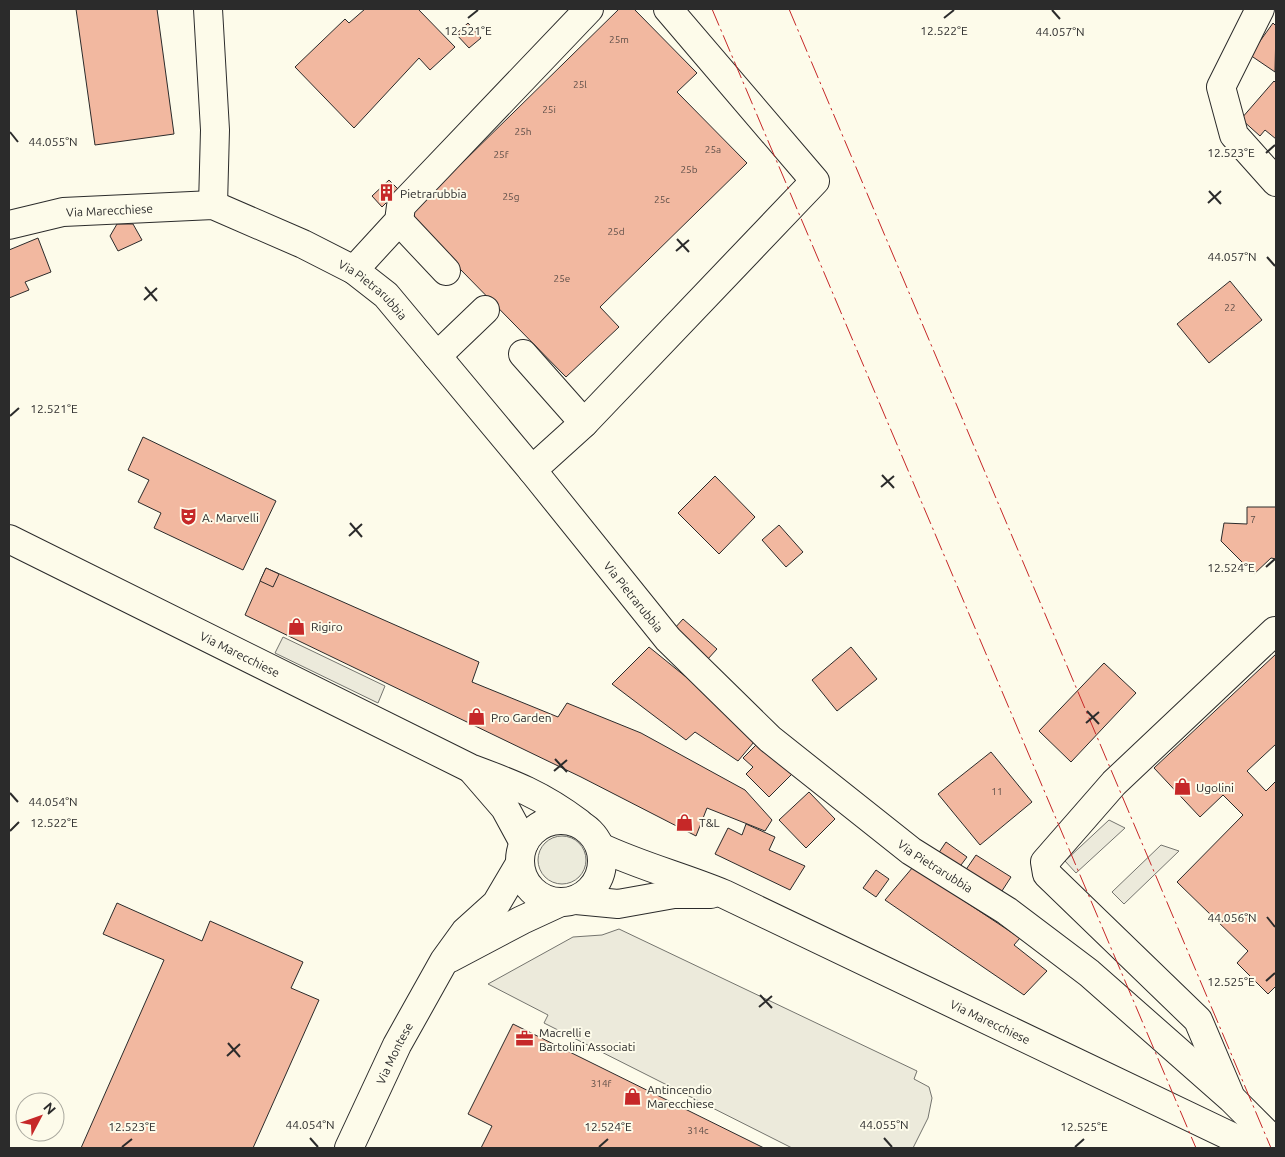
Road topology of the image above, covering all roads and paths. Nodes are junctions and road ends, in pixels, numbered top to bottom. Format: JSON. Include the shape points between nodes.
{"nodes":[{"id":1,"x":208,"y":9,"type":"edge"},
{"id":2,"x":588,"y":9,"type":"edge"},
{"id":3,"x":668,"y":9,"type":"edge"},
{"id":4,"x":1260,"y":9,"type":"edge"},
{"id":5,"x":1276,"y":182,"type":"edge"},
{"id":6,"x":213,"y":205,"type":"junction"},
{"id":7,"x":399,"y":221,"type":"junction"},
{"id":8,"x":9,"y":225,"type":"edge"},
{"id":9,"x":354,"y":270,"type":"junction"},
{"id":10,"x":446,"y":270,"type":"dead end"},
{"id":11,"x":485,"y":310,"type":"dead end"},
{"id":12,"x":523,"y":354,"type":"dead end"},
{"id":13,"x":437,"y":356,"type":"junction"},
{"id":14,"x":584,"y":423,"type":"junction"},
{"id":15,"x":532,"y":470,"type":"junction"},
{"id":16,"x":9,"y":539,"type":"edge"},
{"id":17,"x":1275,"y":632,"type":"edge"},
{"id":18,"x":470,"y":768,"type":"junction"},
{"id":19,"x":578,"y":823,"type":"junction"},
{"id":20,"x":600,"y":847,"type":"junction"},
{"id":21,"x":522,"y":854,"type":"junction"},
{"id":22,"x":724,"y":894,"type":"junction"},
{"id":23,"x":568,"y":901,"type":"junction"},
{"id":24,"x":444,"y":961,"type":"junction"},
{"id":25,"x":1232,"y":1099,"type":"junction"},
{"id":26,"x":1265,"y":1124,"type":"edge"},
{"id":27,"x":1276,"y":1143,"type":"edge"},
{"id":28,"x":349,"y":1148,"type":"edge"},
{"id":29,"x":1255,"y":1148,"type":"edge"}],
"edges":[{"from":1,"to":6,"type":"street","via":[[215,130]]},
{"from":2,"to":7,"type":"street","via":[[401,206]]},
{"from":3,"to":14,"type":"street","via":[[815,181]]},
{"from":4,"to":5,"type":"street","via":[[1221,87],[1234,135]]},
{"from":6,"to":8,"type":"street","name":"Via Marecchiese","via":[[63,212]]},
{"from":6,"to":9,"type":"street","name":"Via Pietrarubbia"},
{"from":7,"to":9,"type":"street"},
{"from":7,"to":10,"type":"street"},
{"from":9,"to":13,"type":"street","name":"Via Pietrarubbia","via":[[386,295]]},
{"from":11,"to":13,"type":"street"},
{"from":12,"to":14,"type":"street"},
{"from":13,"to":15,"type":"street","name":"Via Pietrarubbia"},
{"from":14,"to":15,"type":"street"},
{"from":15,"to":25,"type":"street","name":"Via Pietrarubbia","via":[[668,639],[770,738],[911,851],[1007,911],[1089,974]]},
{"from":16,"to":18,"type":"street","name":"Via Marecchiese"},
{"from":17,"to":25,"type":"street","name":"Via Pietrarubbia","via":[[1111,786],[1045,862],[1047,874],[1083,901],[1198,1020]]},
{"from":18,"to":19,"type":"street","name":"Via Marecchiese","via":[[537,795]]},
{"from":18,"to":21,"type":"street","name":"Via Marecchiese","via":[[505,808]]},
{"from":19,"to":20,"type":"street","name":"Via Marecchiese","via":[[595,837]]},
{"from":19,"to":21,"type":"street","via":[[560,820],[541,824],[531,833]]},
{"from":20,"to":22,"type":"street","name":"Via Marecchiese","via":[[628,861],[680,876]]},
{"from":20,"to":23,"type":"street","via":[[603,859],[598,878],[587,894]]},
{"from":21,"to":23,"type":"street","name":"Via Marecchiese","via":[[527,884],[536,894],[548,900]]},
{"from":21,"to":24,"type":"street","name":"Via Montese","via":[[496,904],[465,932]]},
{"from":22,"to":23,"type":"street","name":"Via Marecchiese","via":[[674,894],[618,904]]},
{"from":22,"to":29,"type":"street","name":"Via Marecchiese"},
{"from":23,"to":24,"type":"street","via":[[522,920]]},
{"from":24,"to":28,"type":"street","name":"Via Montese","via":[[397,1045]]},
{"from":25,"to":26,"type":"street","name":"Via Pietrarubbia"},
{"from":26,"to":27,"type":"street","name":"Via Pietrarubbia"}]}
